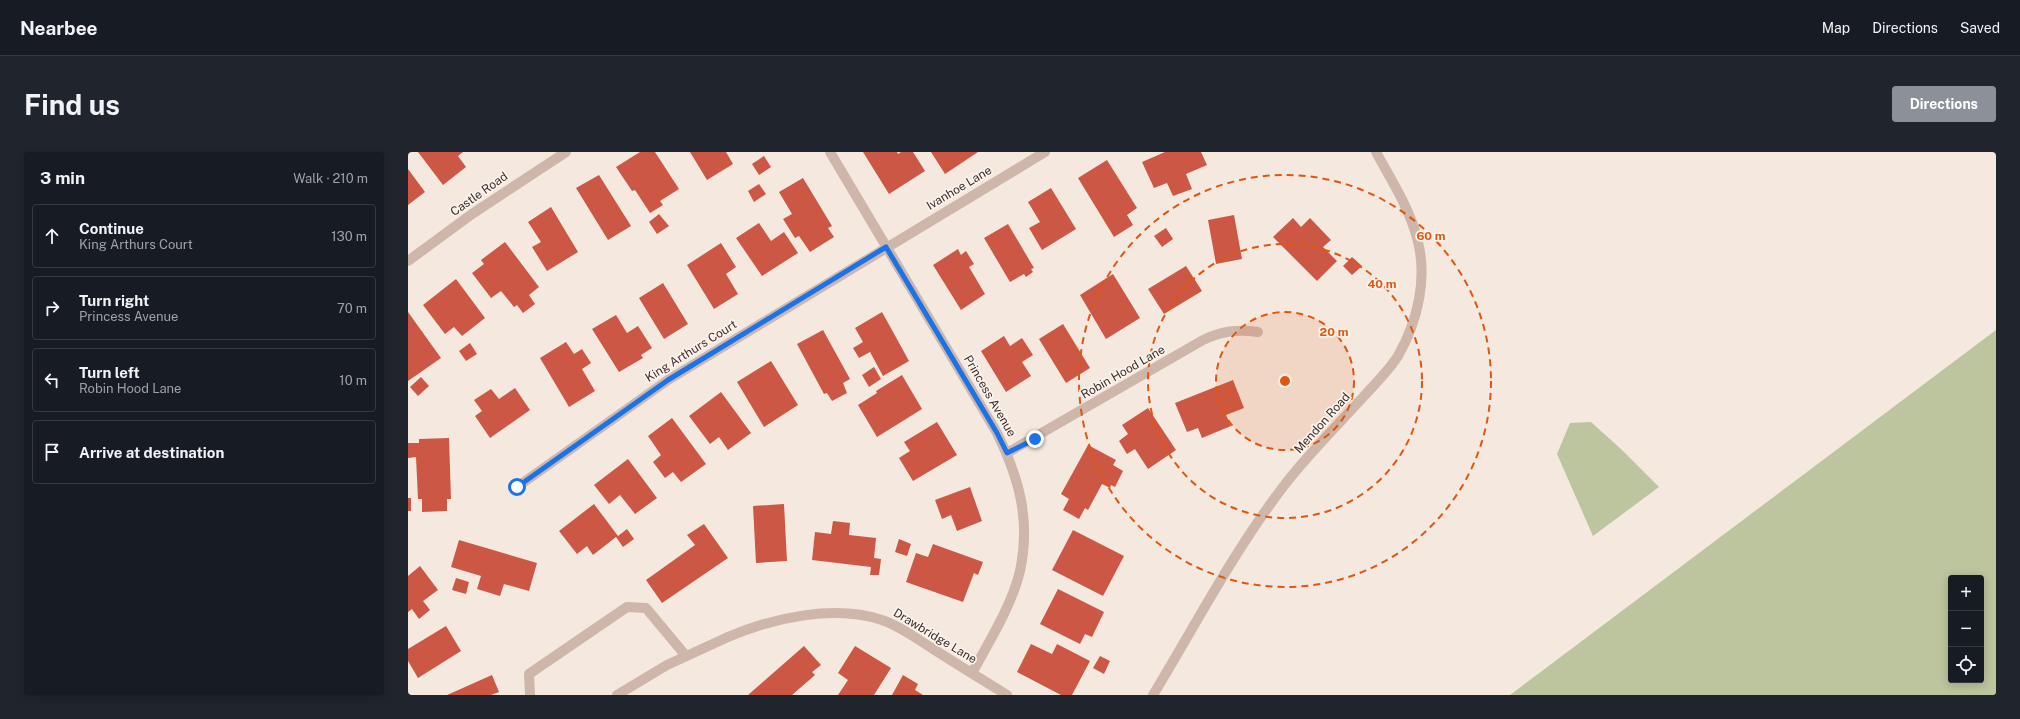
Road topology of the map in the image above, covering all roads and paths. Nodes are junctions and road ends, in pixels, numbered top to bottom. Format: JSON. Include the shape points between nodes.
{"nodes":[{"id":1,"x":566,"y":152,"type":"edge"},
{"id":2,"x":830,"y":152,"type":"edge"},
{"id":3,"x":1045,"y":152,"type":"edge"},
{"id":4,"x":1376,"y":152,"type":"edge"},
{"id":5,"x":886,"y":247,"type":"junction"},
{"id":6,"x":408,"y":260,"type":"edge"},
{"id":7,"x":1258,"y":332,"type":"dead end"},
{"id":8,"x":1007,"y":453,"type":"junction"},
{"id":9,"x":517,"y":487,"type":"dead end"},
{"id":10,"x":686,"y":656,"type":"junction"},
{"id":11,"x":972,"y":673,"type":"junction"},
{"id":12,"x":530,"y":695,"type":"edge"},
{"id":13,"x":617,"y":695,"type":"edge"},
{"id":14,"x":1007,"y":695,"type":"edge"},
{"id":15,"x":1153,"y":695,"type":"edge"}],
"edges":[{"from":1,"to":6,"type":"street","name":"Castle Road"},
{"from":2,"to":5,"type":"street","name":"Princess Avenue"},
{"from":3,"to":5,"type":"street","name":"Ivanhoe Lane"},
{"from":4,"to":15,"type":"street","name":"Mendon Road","via":[[1402,199],[1418,239],[1422,283],[1418,305],[1408,332],[1398,356],[1287,482],[1266,510]]},
{"from":5,"to":8,"type":"street","name":"Princess Avenue"},
{"from":5,"to":9,"type":"street","name":"King Arthurs Court","via":[[668,380]]},
{"from":7,"to":8,"type":"street","name":"Robin Hood Lane","via":[[1240,329],[1203,340]]},
{"from":8,"to":11,"type":"street","name":"Princess Avenue","via":[[1022,498],[1023,538],[1019,572],[998,625]]},
{"from":10,"to":11,"type":"street","name":"Drawbridge Lane","via":[[760,624],[832,614],[864,615],[883,620],[906,632]]},
{"from":10,"to":12,"type":"street","via":[[646,608],[627,607],[529,674]]},
{"from":10,"to":13,"type":"street","name":"Drawbridge Lane"},
{"from":11,"to":14,"type":"street","name":"Drawbridge Lane"}]}
